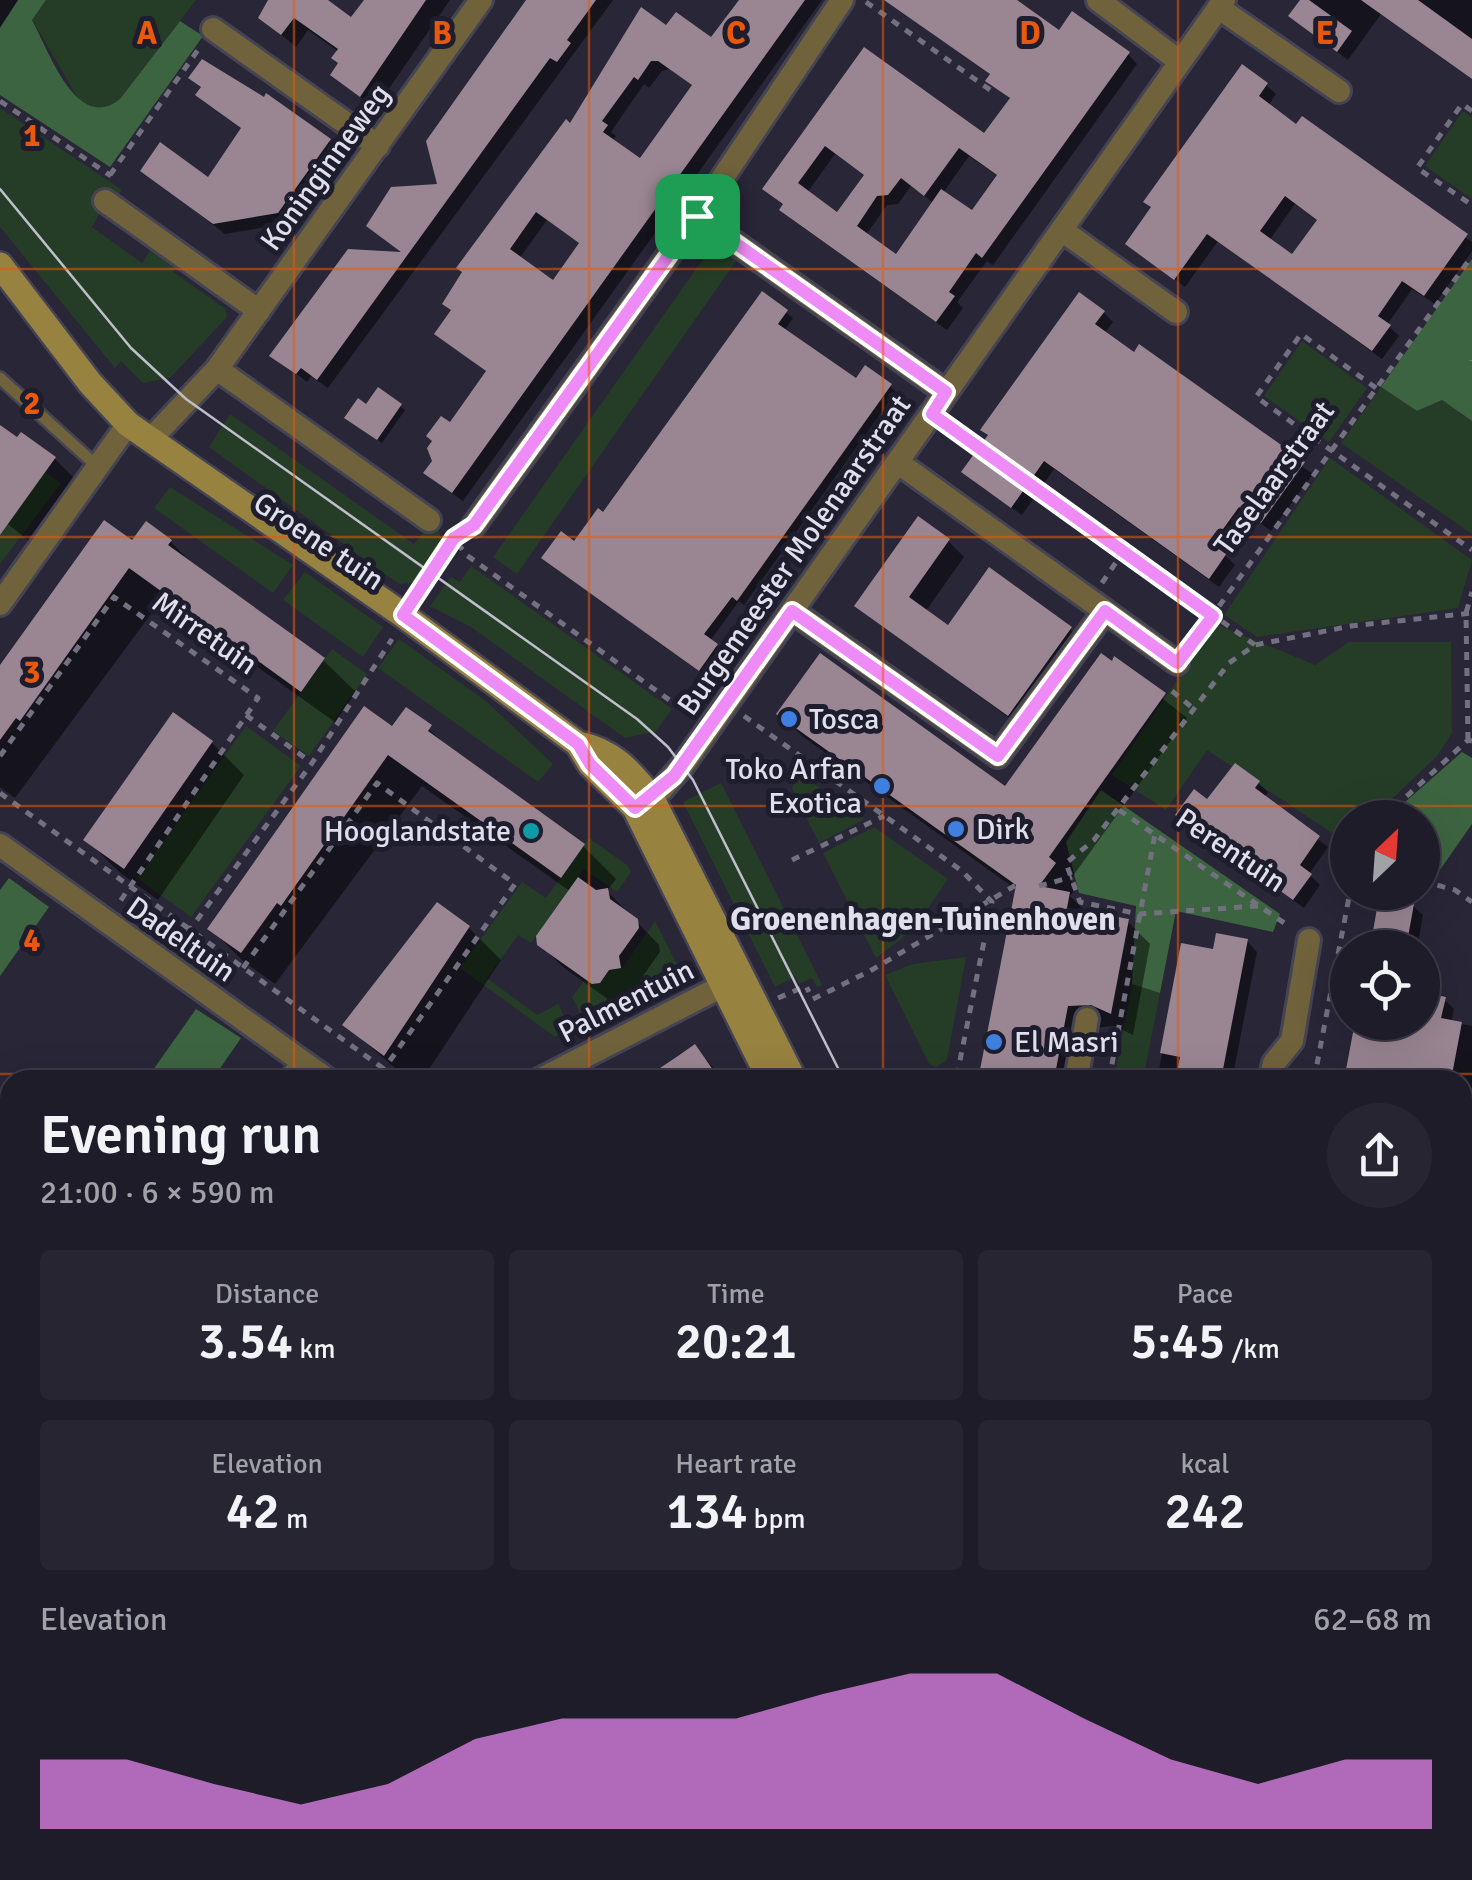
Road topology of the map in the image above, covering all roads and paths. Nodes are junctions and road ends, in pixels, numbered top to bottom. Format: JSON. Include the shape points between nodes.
{"nodes":[{"id":1,"x":481,"y":0,"type":"edge"},
{"id":2,"x":842,"y":0,"type":"edge"},
{"id":3,"x":864,"y":0,"type":"edge"},
{"id":4,"x":1098,"y":0,"type":"edge"},
{"id":5,"x":1222,"y":4,"type":"edge"},
{"id":6,"x":213,"y":29,"type":"joint"},
{"id":7,"x":1179,"y":60,"type":"junction"},
{"id":8,"x":1339,"y":91,"type":"dead end"},
{"id":9,"x":992,"y":92,"type":"dead end"},
{"id":10,"x":1472,"y":111,"type":"edge"},
{"id":11,"x":378,"y":146,"type":"junction"},
{"id":12,"x":110,"y":175,"type":"dead end"},
{"id":13,"x":105,"y":202,"type":"dead end"},
{"id":14,"x":1472,"y":204,"type":"edge"},
{"id":15,"x":697,"y":216,"type":"junction"},
{"id":16,"x":1062,"y":231,"type":"junction"},
{"id":17,"x":1472,"y":256,"type":"edge"},
{"id":18,"x":0,"y":266,"type":"edge"},
{"id":19,"x":259,"y":311,"type":"junction"},
{"id":20,"x":1176,"y":312,"type":"dead end"},
{"id":21,"x":217,"y":369,"type":"junction"},
{"id":22,"x":0,"y":378,"type":"edge"},
{"id":23,"x":1376,"y":388,"type":"junction"},
{"id":24,"x":946,"y":392,"type":"junction"},
{"id":25,"x":932,"y":414,"type":"junction"},
{"id":26,"x":128,"y":424,"type":"junction"},
{"id":27,"x":150,"y":440,"type":"junction"},
{"id":28,"x":1331,"y":450,"type":"junction"},
{"id":29,"x":900,"y":464,"type":"junction"},
{"id":30,"x":99,"y":468,"type":"junction"},
{"id":31,"x":429,"y":520,"type":"dead end"},
{"id":32,"x":464,"y":532,"type":"junction"},
{"id":33,"x":1472,"y":550,"type":"edge"},
{"id":34,"x":1123,"y":552,"type":"junction"},
{"id":35,"x":1472,"y":592,"type":"edge"},
{"id":36,"x":0,"y":604,"type":"edge"},
{"id":37,"x":1097,"y":605,"type":"junction"},
{"id":38,"x":792,"y":611,"type":"junction"},
{"id":39,"x":1469,"y":613,"type":"edge"},
{"id":40,"x":1213,"y":616,"type":"junction"},
{"id":41,"x":400,"y":624,"type":"junction"},
{"id":42,"x":1255,"y":645,"type":"junction"},
{"id":43,"x":1177,"y":663,"type":"joint"},
{"id":44,"x":1172,"y":691,"type":"dead end"},
{"id":45,"x":726,"y":704,"type":"junction"},
{"id":46,"x":1194,"y":709,"type":"junction"},
{"id":47,"x":246,"y":716,"type":"junction"},
{"id":48,"x":708,"y":728,"type":"junction"},
{"id":49,"x":1470,"y":740,"type":"edge"},
{"id":50,"x":0,"y":756,"type":"edge"},
{"id":51,"x":312,"y":763,"type":"junction"},
{"id":52,"x":0,"y":793,"type":"edge"},
{"id":53,"x":1402,"y":800,"type":"edge"},
{"id":54,"x":643,"y":803,"type":"junction"},
{"id":55,"x":1119,"y":810,"type":"junction"},
{"id":56,"x":884,"y":816,"type":"junction"},
{"id":57,"x":1155,"y":834,"type":"junction"},
{"id":58,"x":0,"y":845,"type":"edge"},
{"id":59,"x":792,"y":860,"type":"dead end"},
{"id":60,"x":1072,"y":877,"type":"junction"},
{"id":61,"x":1016,"y":885,"type":"dead end"},
{"id":62,"x":129,"y":886,"type":"junction"},
{"id":63,"x":1039,"y":886,"type":"dead end"},
{"id":64,"x":1440,"y":886,"type":"edge"},
{"id":65,"x":992,"y":902,"type":"junction"},
{"id":66,"x":1472,"y":902,"type":"edge"},
{"id":67,"x":1258,"y":906,"type":"junction"},
{"id":68,"x":1139,"y":914,"type":"junction"},
{"id":69,"x":107,"y":923,"type":"junction"},
{"id":70,"x":190,"y":930,"type":"junction"},
{"id":71,"x":1309,"y":940,"type":"junction"},
{"id":72,"x":1330,"y":943,"type":"edge"},
{"id":73,"x":165,"y":964,"type":"junction"},
{"id":74,"x":243,"y":968,"type":"junction"},
{"id":75,"x":731,"y":981,"type":"junction"},
{"id":76,"x":1330,"y":996,"type":"edge"},
{"id":77,"x":778,"y":998,"type":"dead end"},
{"id":78,"x":1087,"y":1019,"type":"dead end"},
{"id":79,"x":298,"y":1059,"type":"junction"},
{"id":80,"x":384,"y":1069,"type":"joint"},
{"id":81,"x":291,"y":1070,"type":"edge"},
{"id":82,"x":314,"y":1070,"type":"edge"},
{"id":83,"x":558,"y":1070,"type":"edge"},
{"id":84,"x":766,"y":1070,"type":"edge"},
{"id":85,"x":788,"y":1070,"type":"edge"},
{"id":86,"x":958,"y":1070,"type":"edge"},
{"id":87,"x":1078,"y":1070,"type":"edge"},
{"id":88,"x":1111,"y":1070,"type":"edge"},
{"id":89,"x":1272,"y":1070,"type":"edge"},
{"id":90,"x":1316,"y":1070,"type":"edge"}],
"edges":[{"from":1,"to":11,"type":"street","name":"Koninginneweg"},
{"from":2,"to":15,"type":"street"},
{"from":3,"to":9,"type":"path"},
{"from":4,"to":7,"type":"street"},
{"from":5,"to":7,"type":"street","name":"Burgemeester Molenaarstraat"},
{"from":5,"to":8,"type":"street","name":"Burgemeester Molenaarstraat"},
{"from":6,"to":11,"type":"street"},
{"from":6,"to":12,"type":"path"},
{"from":7,"to":16,"type":"street","name":"Burgemeester Molenaarstraat"},
{"from":10,"to":14,"type":"path","via":[[1462,104],[1417,168]]},
{"from":11,"to":19,"type":"street","name":"Koninginneweg"},
{"from":13,"to":19,"type":"street"},
{"from":15,"to":24,"type":"street"},
{"from":15,"to":32,"type":"street"},
{"from":16,"to":20,"type":"street"},
{"from":16,"to":24,"type":"street","name":"Burgemeester Molenaarstraat"},
{"from":17,"to":23,"type":"path","name":"Taselaarstraat"},
{"from":18,"to":26,"type":"street","name":"Groene tuin"},
{"from":19,"to":21,"type":"street","name":"Koninginneweg"},
{"from":21,"to":27,"type":"street","name":"Koninginneweg"},
{"from":21,"to":31,"type":"street"},
{"from":22,"to":30,"type":"lane"},
{"from":23,"to":28,"type":"path","name":"Taselaarstraat"},
{"from":23,"to":28,"type":"path","via":[[1301,334],[1277,364],[1256,398]]},
{"from":24,"to":25,"type":"street","name":"Burgemeester Molenaarstraat"},
{"from":25,"to":29,"type":"street","name":"Burgemeester Molenaarstraat"},
{"from":25,"to":34,"type":"path"},
{"from":26,"to":27,"type":"street","name":"Groene tuin"},
{"from":26,"to":30,"type":"street"},
{"from":27,"to":41,"type":"street","name":"Groene tuin"},
{"from":28,"to":33,"type":"path"},
{"from":28,"to":40,"type":"path","name":"Taselaarstraat"},
{"from":29,"to":37,"type":"street"},
{"from":29,"to":38,"type":"street","name":"Burgemeester Molenaarstraat"},
{"from":30,"to":36,"type":"street"},
{"from":32,"to":41,"type":"path"},
{"from":32,"to":48,"type":"path","via":[[465,554]]},
{"from":34,"to":37,"type":"path"},
{"from":34,"to":40,"type":"path"},
{"from":35,"to":39,"type":"path"},
{"from":37,"to":38,"type":"street","via":[[998,756]]},
{"from":37,"to":43,"type":"street"},
{"from":38,"to":45,"type":"street","name":"Burgemeester Molenaarstraat"},
{"from":39,"to":42,"type":"path"},
{"from":39,"to":49,"type":"path"},
{"from":40,"to":42,"type":"path"},
{"from":40,"to":43,"type":"path","name":"Taselaarstraat"},
{"from":41,"to":51,"type":"path"},
{"from":41,"to":54,"type":"street","name":"Groene tuin","via":[[578,744],[600,748]]},
{"from":42,"to":46,"type":"path","via":[[1229,663]]},
{"from":44,"to":46,"type":"path"},
{"from":45,"to":48,"type":"street","name":"Burgemeester Molenaarstraat"},
{"from":45,"to":56,"type":"path"},
{"from":46,"to":55,"type":"path"},
{"from":47,"to":50,"type":"path","name":"Mirretuin","via":[[258,698],[114,597]]},
{"from":47,"to":51,"type":"path"},
{"from":47,"to":62,"type":"path","name":"Mirretuin"},
{"from":48,"to":54,"type":"street","name":"Burgemeester Molenaarstraat","via":[[674,776]]},
{"from":49,"to":53,"type":"path"},
{"from":51,"to":70,"type":"path"},
{"from":52,"to":62,"type":"path"},
{"from":54,"to":75,"type":"street","name":"Groene tuin"},
{"from":55,"to":57,"type":"path","name":"Perentuin"},
{"from":55,"to":60,"type":"path","via":[[1066,863]]},
{"from":56,"to":59,"type":"path"},
{"from":56,"to":65,"type":"path","via":[[962,871]]},
{"from":57,"to":67,"type":"path","name":"Perentuin"},
{"from":57,"to":68,"type":"path"},
{"from":58,"to":69,"type":"street","name":"Dadeltuin"},
{"from":60,"to":63,"type":"path"},
{"from":60,"to":68,"type":"path","via":[[1080,902]]},
{"from":61,"to":65,"type":"path"},
{"from":62,"to":69,"type":"path","name":"Mirretuin"},
{"from":62,"to":70,"type":"path"},
{"from":64,"to":66,"type":"path"},
{"from":65,"to":77,"type":"path","via":[[853,980],[811,995],[806,986]]},
{"from":65,"to":86,"type":"path"},
{"from":67,"to":68,"type":"path"},
{"from":67,"to":71,"type":"path","name":"Perentuin"},
{"from":68,"to":88,"type":"path"},
{"from":69,"to":73,"type":"street","name":"Dadeltuin"},
{"from":70,"to":73,"type":"path"},
{"from":70,"to":74,"type":"path"},
{"from":71,"to":72,"type":"path","name":"Perentuin"},
{"from":71,"to":89,"type":"street","via":[[1292,1041]]},
{"from":73,"to":79,"type":"street","name":"Dadeltuin"},
{"from":74,"to":80,"type":"path"},
{"from":74,"to":80,"type":"path","via":[[378,783],[515,884]]},
{"from":75,"to":83,"type":"street","name":"Palmentuin"},
{"from":75,"to":84,"type":"street","name":"Groene tuin"},
{"from":75,"to":85,"type":"street","name":"Groene tuin"},
{"from":76,"to":90,"type":"path"},
{"from":78,"to":87,"type":"street"},
{"from":79,"to":81,"type":"lane"},
{"from":79,"to":82,"type":"street","name":"Dadeltuin"}]}
